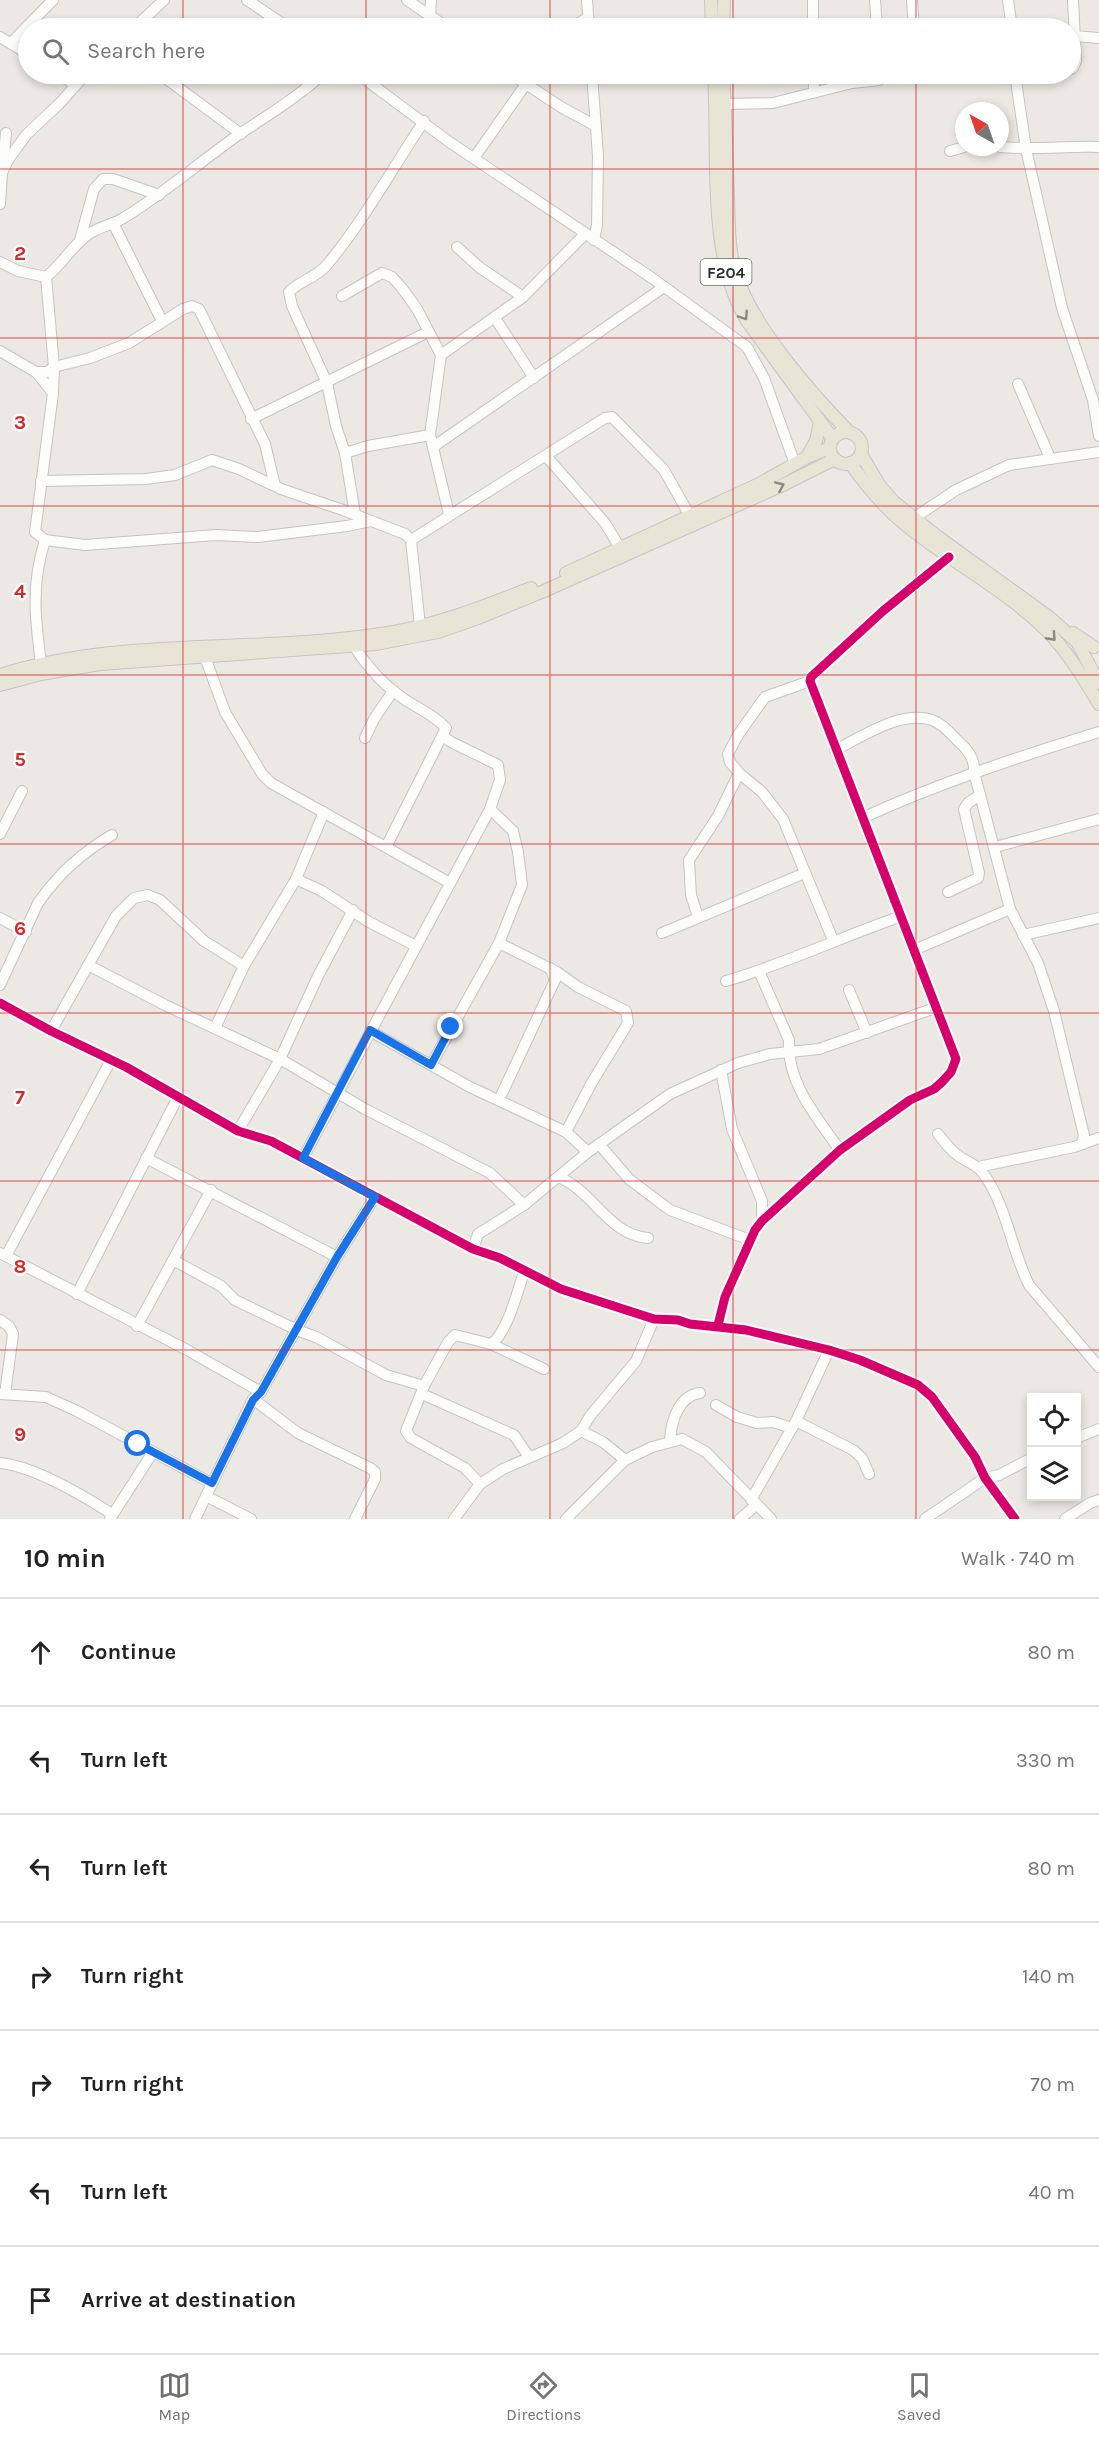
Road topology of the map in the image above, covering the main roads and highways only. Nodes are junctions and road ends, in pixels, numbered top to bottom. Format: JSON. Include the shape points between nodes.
{"nodes":[{"id":1,"x":711,"y":0,"type":"edge"},
{"id":2,"x":724,"y":0,"type":"edge"},
{"id":3,"x":712,"y":18,"type":"edge"},
{"id":4,"x":723,"y":18,"type":"edge"},
{"id":5,"x":714,"y":84,"type":"edge"},
{"id":6,"x":724,"y":84,"type":"edge"},
{"id":7,"x":820,"y":422,"type":"junction"},
{"id":8,"x":849,"y":432,"type":"junction"},
{"id":9,"x":833,"y":448,"type":"junction"},
{"id":10,"x":861,"y":454,"type":"junction"},
{"id":11,"x":807,"y":457,"type":"junction"},
{"id":12,"x":850,"y":463,"type":"junction"},
{"id":13,"x":923,"y":531,"type":"junction"},
{"id":14,"x":1092,"y":650,"type":"edge"},
{"id":15,"x":0,"y":675,"type":"edge"},
{"id":16,"x":1099,"y":683,"type":"edge"},
{"id":17,"x":0,"y":685,"type":"edge"},
{"id":18,"x":1099,"y":704,"type":"edge"}],
"edges":[{"from":1,"to":3,"type":"main road"},
{"from":2,"to":4,"type":"main road"},
{"from":5,"to":7,"type":"main road","number":"F204","one_way":true,"via":[[720,237],[727,275],[747,321]]},
{"from":6,"to":8,"type":"main road","number":"F204","via":[[729,237],[736,275],[775,343]]},
{"from":7,"to":9,"type":"main road","number":"F204"},
{"from":7,"to":11,"type":"main road"},
{"from":8,"to":9,"type":"main road","via":[[840,433]]},
{"from":8,"to":10,"type":"main road","number":"F204","via":[[862,443]]},
{"from":9,"to":11,"type":"main road"},
{"from":9,"to":12,"type":"main road","via":[[844,464]]},
{"from":17,"to":9,"type":"main road","one_way":true,"via":[[100,664],[354,646],[422,636],[478,618],[785,484]]},
{"from":10,"to":12,"type":"main road"},
{"from":10,"to":13,"type":"main road","number":"F204","via":[[887,494]]},
{"from":11,"to":15,"type":"main road","via":[[759,484],[549,581],[420,626],[376,635],[135,651],[41,663]]},
{"from":12,"to":13,"type":"main road","number":"F204","via":[[884,506]]},
{"from":13,"to":14,"type":"main road","number":"F204"},
{"from":13,"to":18,"type":"main road","number":"F204","one_way":true,"via":[[949,557],[1045,629],[1070,658]]},
{"from":14,"to":16,"type":"main road","number":"F204"}]}
